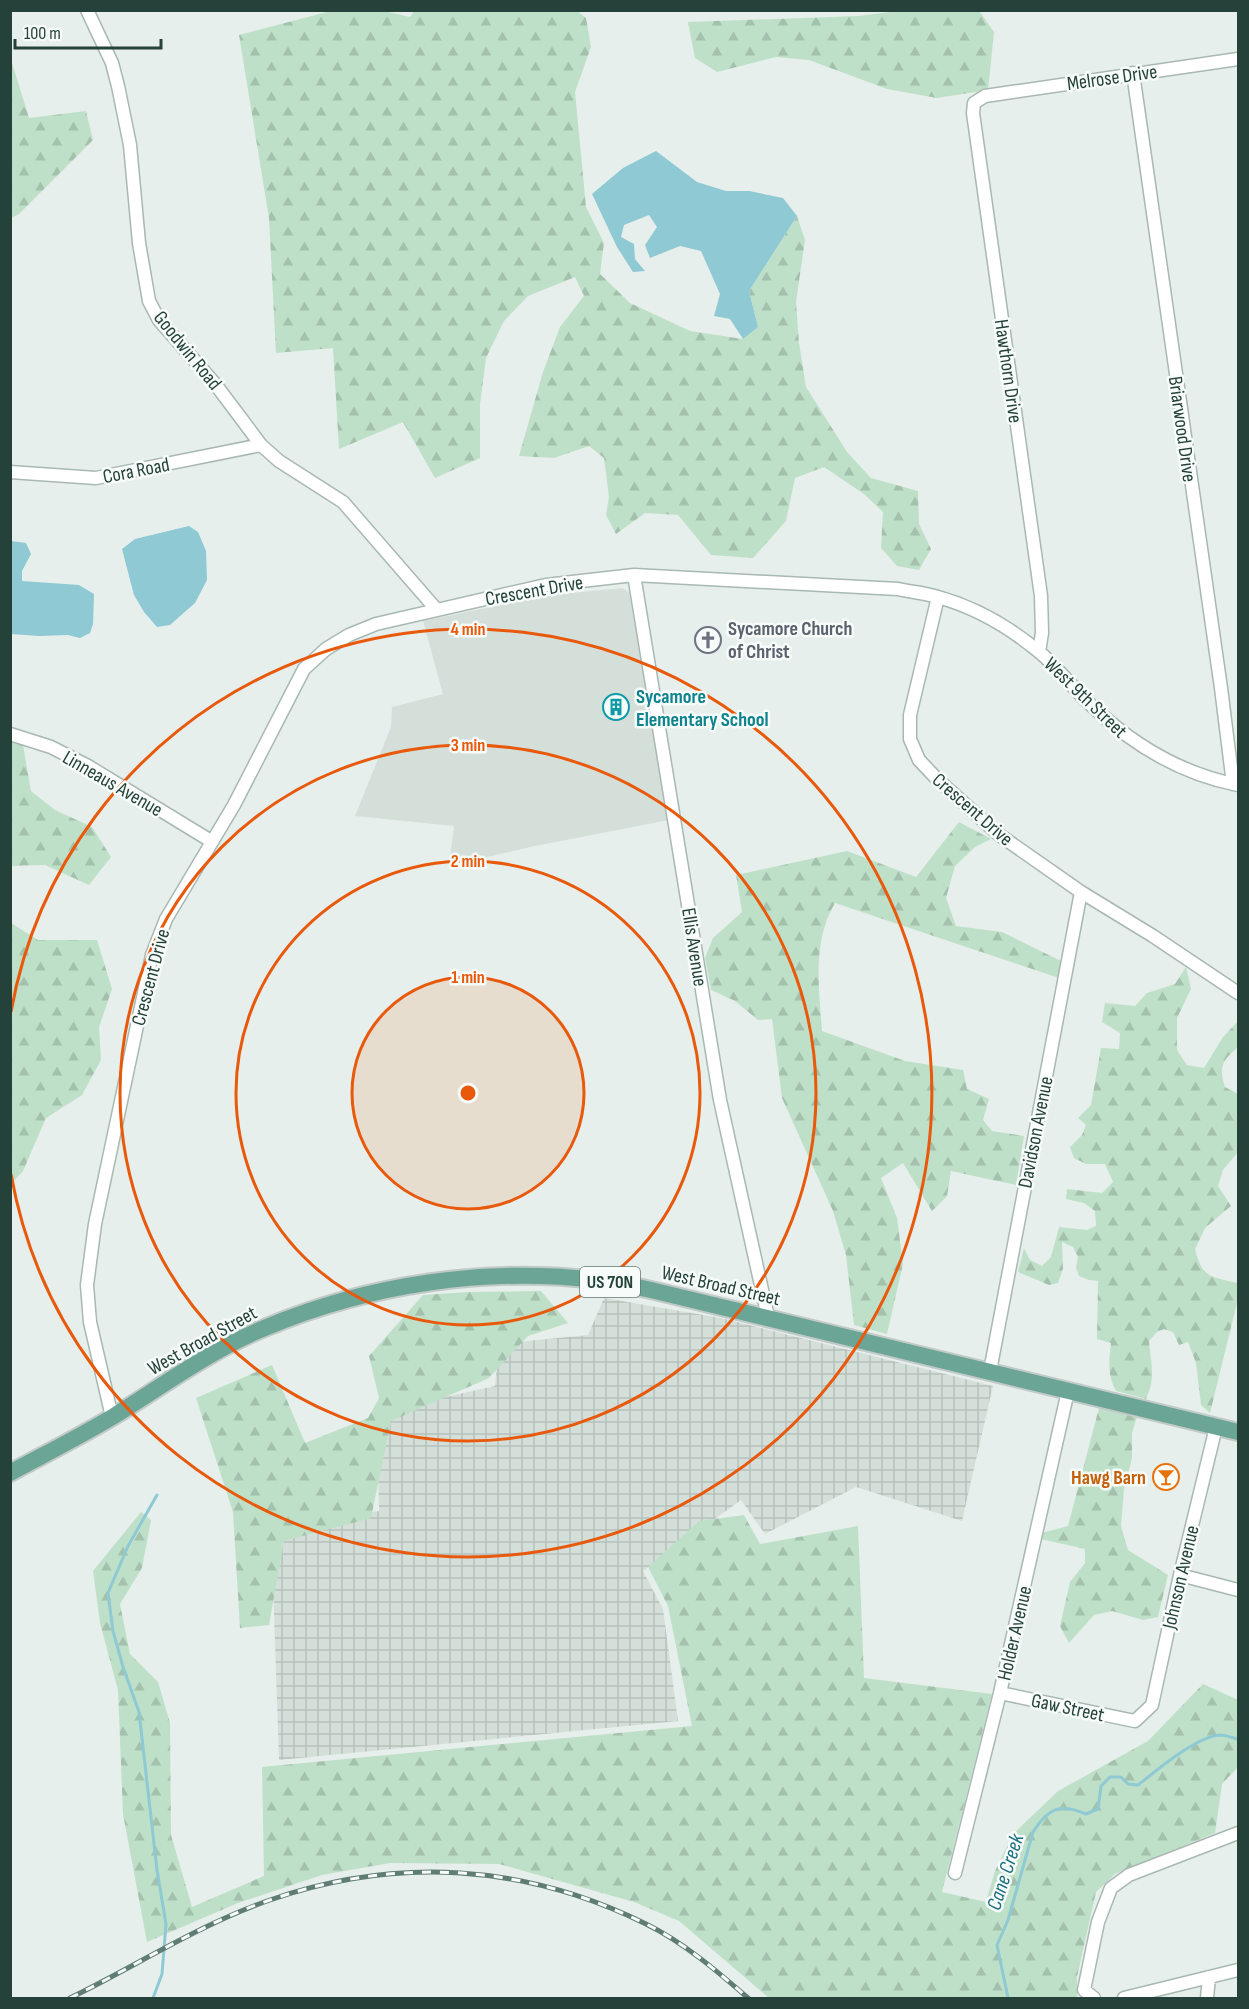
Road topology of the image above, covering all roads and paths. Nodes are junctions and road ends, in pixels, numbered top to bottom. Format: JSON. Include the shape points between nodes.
{"nodes":[{"id":1,"x":87,"y":10,"type":"edge"},
{"id":2,"x":1239,"y":59,"type":"edge"},
{"id":3,"x":1133,"y":73,"type":"junction"},
{"id":4,"x":985,"y":96,"type":"joint"},
{"id":5,"x":261,"y":445,"type":"junction"},
{"id":6,"x":10,"y":472,"type":"edge"},
{"id":7,"x":634,"y":575,"type":"junction"},
{"id":8,"x":938,"y":597,"type":"junction"},
{"id":9,"x":436,"y":609,"type":"junction"},
{"id":10,"x":1040,"y":652,"type":"junction"},
{"id":11,"x":10,"y":734,"type":"edge"},
{"id":12,"x":1236,"y":785,"type":"edge"},
{"id":13,"x":211,"y":841,"type":"junction"},
{"id":14,"x":1081,"y":892,"type":"junction"},
{"id":15,"x":1239,"y":993,"type":"edge"},
{"id":16,"x":768,"y":1317,"type":"junction"},
{"id":17,"x":990,"y":1371,"type":"junction"},
{"id":18,"x":1068,"y":1391,"type":"junction"},
{"id":19,"x":112,"y":1417,"type":"junction"},
{"id":20,"x":1216,"y":1427,"type":"junction"},
{"id":21,"x":1239,"y":1432,"type":"edge"},
{"id":22,"x":10,"y":1473,"type":"edge"},
{"id":23,"x":1180,"y":1575,"type":"junction"},
{"id":24,"x":1239,"y":1590,"type":"edge"},
{"id":25,"x":1000,"y":1693,"type":"junction"},
{"id":26,"x":1135,"y":1721,"type":"joint"},
{"id":27,"x":1239,"y":1833,"type":"edge"},
{"id":28,"x":955,"y":1874,"type":"dead end"},
{"id":29,"x":1239,"y":1970,"type":"edge"},
{"id":30,"x":1209,"y":1977,"type":"junction"},
{"id":31,"x":1094,"y":1998,"type":"edge"},
{"id":32,"x":1124,"y":1998,"type":"edge"},
{"id":33,"x":1207,"y":1998,"type":"edge"}],
"edges":[{"from":1,"to":5,"type":"street","name":"Goodwin Road","via":[[112,63],[118,86],[130,145],[149,301],[159,320],[216,385]]},
{"from":2,"to":3,"type":"street","name":"Melrose Drive"},
{"from":3,"to":4,"type":"street","name":"Melrose Drive"},
{"from":3,"to":12,"type":"street","name":"Briarwood Drive"},
{"from":4,"to":10,"type":"street","name":"Hawthorn Drive","via":[[974,103],[973,112],[1041,596]]},
{"from":5,"to":6,"type":"street","name":"Cora Road","via":[[96,478]]},
{"from":5,"to":9,"type":"street","name":"Goodwin Road","via":[[343,502]]},
{"from":7,"to":8,"type":"street","name":"Crescent Drive","via":[[898,589]]},
{"from":7,"to":9,"type":"street","name":"Crescent Drive","via":[[546,585]]},
{"from":7,"to":16,"type":"street","name":"Ellis Avenue","via":[[720,1100]]},
{"from":8,"to":10,"type":"street","name":"West 9th Street","via":[[984,615]]},
{"from":8,"to":14,"type":"street","name":"Crescent Drive","via":[[910,715],[910,739],[919,760],[998,834]]},
{"from":9,"to":13,"type":"street","name":"Crescent Drive","via":[[349,635],[304,669],[234,805]]},
{"from":10,"to":12,"type":"street","name":"West 9th Street","via":[[1128,738],[1195,774]]},
{"from":11,"to":13,"type":"street","name":"Linneaus Avenue","via":[[51,747],[88,766]]},
{"from":13,"to":19,"type":"street","name":"Crescent Drive","via":[[166,920],[152,955],[89,1256],[90,1322]]},
{"from":14,"to":15,"type":"street","name":"Crescent Drive"},
{"from":14,"to":17,"type":"street","name":"Davidson Avenue"},
{"from":16,"to":17,"type":"main road","name":"West Broad Street","number":"US 70N"},
{"from":16,"to":19,"type":"main road","name":"West Broad Street","number":"US 70N","via":[[598,1280],[499,1276],[442,1281],[385,1290],[267,1327],[212,1354]]},
{"from":17,"to":18,"type":"main road","name":"West Broad Street","number":"US 70N"},
{"from":18,"to":20,"type":"main road","name":"West Broad Street","number":"US 70N"},
{"from":18,"to":25,"type":"street","name":"Holder Avenue"},
{"from":19,"to":22,"type":"main road","name":"West Broad Street","number":"US 70N"},
{"from":20,"to":21,"type":"main road","name":"West Broad Street","number":"US 70N"},
{"from":20,"to":23,"type":"street","name":"Johnson Avenue"},
{"from":23,"to":24,"type":"street"},
{"from":23,"to":26,"type":"street","name":"Johnson Avenue","via":[[1152,1705]]},
{"from":25,"to":26,"type":"street","name":"Gaw Street"},
{"from":25,"to":28,"type":"street","name":"Holder Avenue"},
{"from":27,"to":31,"type":"street","via":[[1129,1875],[1111,1888],[1098,1922],[1084,1990]]},
{"from":29,"to":30,"type":"street"},
{"from":30,"to":32,"type":"street"},
{"from":30,"to":33,"type":"street"}]}
